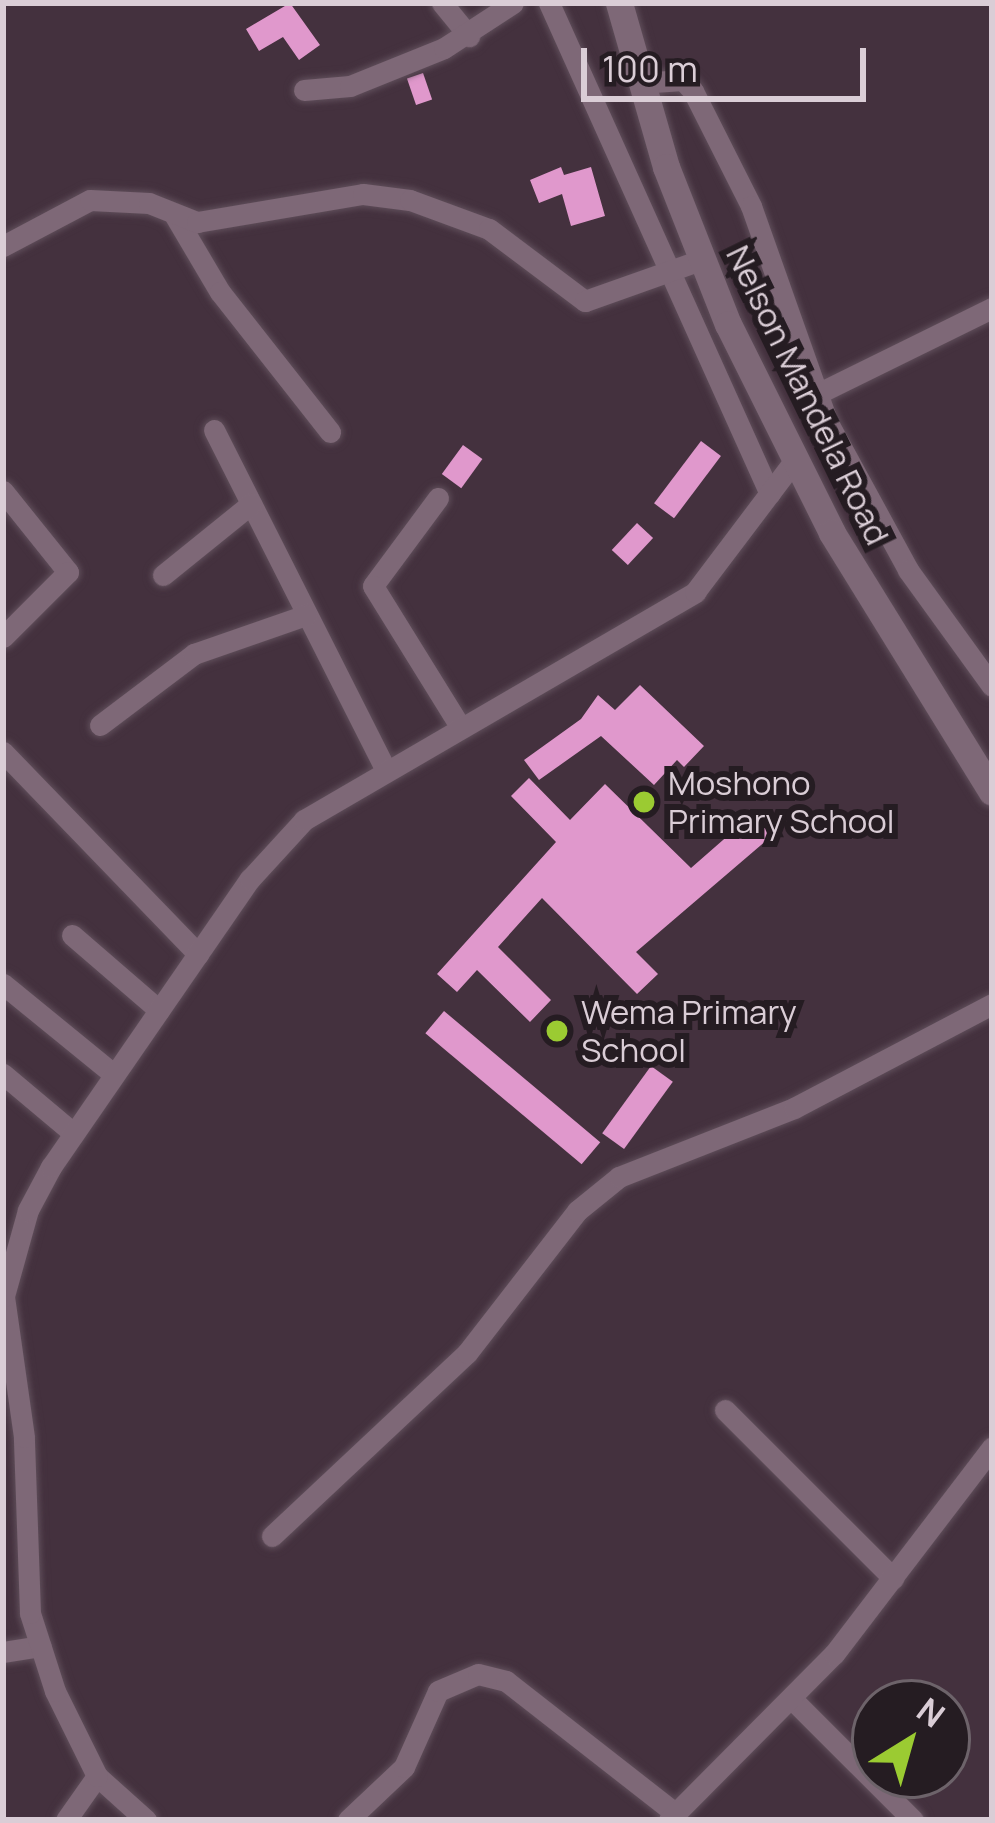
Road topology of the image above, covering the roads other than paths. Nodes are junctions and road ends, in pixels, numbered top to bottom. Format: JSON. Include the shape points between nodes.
{"nodes":[{"id":1,"x":442,"y":3,"type":"edge"},
{"id":2,"x":513,"y":3,"type":"edge"},
{"id":3,"x":549,"y":3,"type":"edge"},
{"id":4,"x":619,"y":3,"type":"edge"},
{"id":5,"x":469,"y":36,"type":"junction"},
{"id":6,"x":639,"y":83,"type":"junction"},
{"id":7,"x":304,"y":90,"type":"dead end"},
{"id":8,"x":175,"y":215,"type":"junction"},
{"id":9,"x":3,"y":246,"type":"edge"},
{"id":10,"x":701,"y":260,"type":"junction"},
{"id":11,"x":667,"y":274,"type":"junction"},
{"id":12,"x":992,"y":308,"type":"edge"},
{"id":13,"x":815,"y":395,"type":"junction"},
{"id":14,"x":214,"y":430,"type":"dead end"},
{"id":15,"x":330,"y":432,"type":"dead end"},
{"id":16,"x":794,"y":461,"type":"junction"},
{"id":17,"x":3,"y":491,"type":"edge"},
{"id":18,"x":770,"y":494,"type":"junction"},
{"id":19,"x":438,"y":498,"type":"dead end"},
{"id":20,"x":251,"y":504,"type":"junction"},
{"id":21,"x":163,"y":575,"type":"dead end"},
{"id":22,"x":306,"y":615,"type":"junction"},
{"id":23,"x":3,"y":637,"type":"edge"},
{"id":24,"x":992,"y":686,"type":"edge"},
{"id":25,"x":100,"y":725,"type":"dead end"},
{"id":26,"x":461,"y":728,"type":"junction"},
{"id":27,"x":3,"y":752,"type":"edge"},
{"id":28,"x":386,"y":770,"type":"junction"},
{"id":29,"x":992,"y":792,"type":"edge"},
{"id":30,"x":72,"y":935,"type":"dead end"},
{"id":31,"x":198,"y":954,"type":"junction"},
{"id":32,"x":3,"y":984,"type":"edge"},
{"id":33,"x":992,"y":1004,"type":"edge"},
{"id":34,"x":159,"y":1010,"type":"junction"},
{"id":35,"x":112,"y":1073,"type":"junction"},
{"id":36,"x":3,"y":1074,"type":"edge"},
{"id":37,"x":71,"y":1131,"type":"junction"},
{"id":38,"x":3,"y":1296,"type":"edge"},
{"id":39,"x":725,"y":1410,"type":"dead end"},
{"id":40,"x":992,"y":1447,"type":"edge"},
{"id":41,"x":272,"y":1536,"type":"dead end"},
{"id":42,"x":893,"y":1578,"type":"junction"},
{"id":43,"x":41,"y":1646,"type":"junction"},
{"id":44,"x":3,"y":1652,"type":"edge"},
{"id":45,"x":792,"y":1699,"type":"junction"},
{"id":46,"x":97,"y":1776,"type":"junction"},
{"id":47,"x":672,"y":1816,"type":"edge"},
{"id":48,"x":66,"y":1820,"type":"edge"},
{"id":49,"x":146,"y":1820,"type":"edge"},
{"id":50,"x":349,"y":1820,"type":"edge"},
{"id":51,"x":913,"y":1820,"type":"edge"}],
"edges":[{"from":1,"to":5,"type":"street"},
{"from":2,"to":5,"type":"street"},
{"from":3,"to":11,"type":"street"},
{"from":4,"to":6,"type":"main road","name":"Nelson Mandela Road"},
{"from":5,"to":7,"type":"street","via":[[350,86]]},
{"from":6,"to":10,"type":"main road","name":"Nelson Mandela Road"},
{"from":6,"to":13,"type":"street","via":[[682,80],[693,91],[751,206]]},
{"from":8,"to":9,"type":"street","via":[[149,203],[90,200]]},
{"from":8,"to":11,"type":"street","via":[[197,222],[323,196],[384,195],[490,229],[585,301]]},
{"from":8,"to":15,"type":"street","via":[[220,292]]},
{"from":10,"to":11,"type":"street"},
{"from":10,"to":16,"type":"main road","name":"Nelson Mandela Road"},
{"from":11,"to":18,"type":"street"},
{"from":12,"to":13,"type":"street"},
{"from":13,"to":24,"type":"street","via":[[901,557]]},
{"from":14,"to":20,"type":"street"},
{"from":16,"to":18,"type":"street"},
{"from":16,"to":29,"type":"main road","name":"Nelson Mandela Road"},
{"from":17,"to":23,"type":"street","via":[[68,572]]},
{"from":18,"to":26,"type":"street","via":[[695,592]]},
{"from":19,"to":26,"type":"street","via":[[374,586]]},
{"from":20,"to":21,"type":"street"},
{"from":20,"to":22,"type":"street"},
{"from":22,"to":25,"type":"street","via":[[194,654]]},
{"from":22,"to":28,"type":"street"},
{"from":26,"to":28,"type":"street"},
{"from":27,"to":31,"type":"street"},
{"from":28,"to":31,"type":"street","via":[[292,832]]},
{"from":30,"to":34,"type":"street"},
{"from":31,"to":34,"type":"street"},
{"from":32,"to":35,"type":"street"},
{"from":33,"to":41,"type":"street","via":[[794,1108],[619,1177],[577,1211],[467,1353]]},
{"from":34,"to":35,"type":"street"},
{"from":35,"to":37,"type":"street"},
{"from":36,"to":37,"type":"street"},
{"from":37,"to":38,"type":"street","via":[[28,1210]]},
{"from":38,"to":43,"type":"street","via":[[22,1414],[30,1612]]},
{"from":39,"to":42,"type":"street"},
{"from":40,"to":42,"type":"street"},
{"from":42,"to":45,"type":"street"},
{"from":43,"to":44,"type":"street"},
{"from":43,"to":46,"type":"street"},
{"from":45,"to":47,"type":"street"},
{"from":45,"to":51,"type":"street"},
{"from":46,"to":48,"type":"street"},
{"from":46,"to":49,"type":"street"},
{"from":47,"to":50,"type":"street","via":[[506,1681],[478,1674],[438,1690],[398,1775]]}]}
